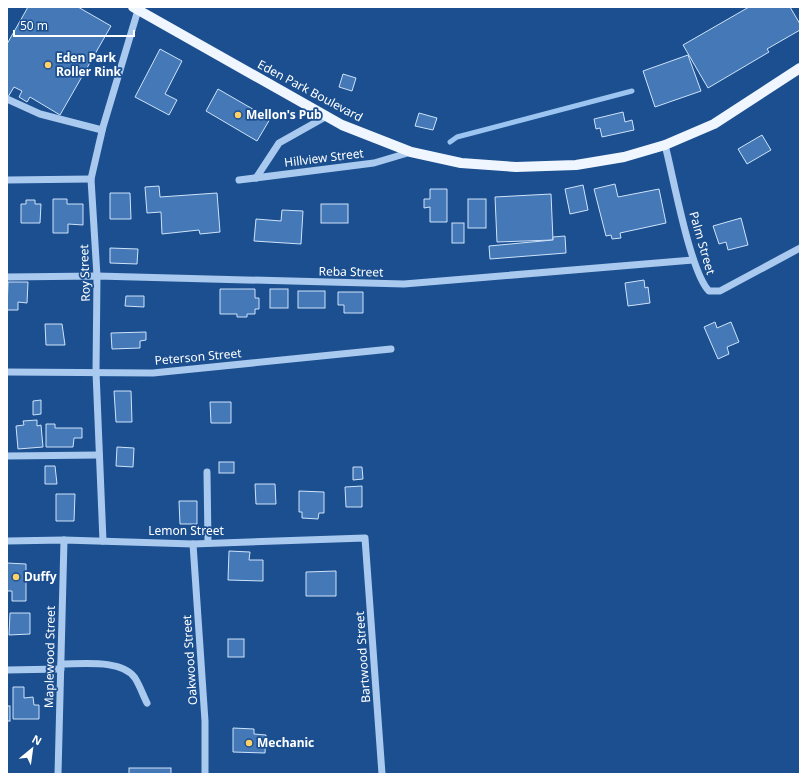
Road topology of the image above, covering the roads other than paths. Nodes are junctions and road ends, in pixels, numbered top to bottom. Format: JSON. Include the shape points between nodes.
{"nodes":[{"id":1,"x":135,"y":9,"type":"edge"},
{"id":2,"x":800,"y":68,"type":"edge"},
{"id":3,"x":7,"y":99,"type":"edge"},
{"id":4,"x":326,"y":116,"type":"junction"},
{"id":5,"x":102,"y":130,"type":"junction"},
{"id":6,"x":665,"y":145,"type":"junction"},
{"id":7,"x":411,"y":152,"type":"junction"},
{"id":8,"x":91,"y":178,"type":"junction"},
{"id":9,"x":256,"y":178,"type":"junction"},
{"id":10,"x":7,"y":180,"type":"edge"},
{"id":11,"x":239,"y":180,"type":"dead end"},
{"id":12,"x":800,"y":248,"type":"edge"},
{"id":13,"x":693,"y":260,"type":"junction"},
{"id":14,"x":7,"y":276,"type":"edge"},
{"id":15,"x":96,"y":276,"type":"junction"},
{"id":16,"x":391,"y":349,"type":"dead end"},
{"id":17,"x":7,"y":372,"type":"edge"},
{"id":18,"x":96,"y":372,"type":"junction"},
{"id":19,"x":99,"y":455,"type":"junction"},
{"id":20,"x":7,"y":456,"type":"edge"},
{"id":21,"x":208,"y":472,"type":"dead end"},
{"id":22,"x":365,"y":538,"type":"joint"},
{"id":23,"x":64,"y":540,"type":"junction"},
{"id":24,"x":7,"y":541,"type":"edge"},
{"id":25,"x":102,"y":541,"type":"junction"},
{"id":26,"x":208,"y":543,"type":"junction"},
{"id":27,"x":193,"y":544,"type":"junction"},
{"id":28,"x":61,"y":666,"type":"junction"},
{"id":29,"x":7,"y":670,"type":"edge"},
{"id":30,"x":147,"y":703,"type":"dead end"},
{"id":31,"x":58,"y":774,"type":"edge"},
{"id":32,"x":205,"y":774,"type":"edge"},
{"id":33,"x":382,"y":774,"type":"edge"}],
"edges":[{"from":1,"to":4,"type":"main road","name":"Eden Park Boulevard"},
{"from":1,"to":5,"type":"street","name":"Roy Street"},
{"from":2,"to":6,"type":"main road","name":"Eden Park Boulevard","via":[[714,124]]},
{"from":3,"to":5,"type":"street","via":[[40,114]]},
{"from":4,"to":7,"type":"main road","name":"Eden Park Boulevard","via":[[342,125]]},
{"from":4,"to":9,"type":"street","via":[[278,143]]},
{"from":5,"to":8,"type":"street","name":"Roy Street"},
{"from":6,"to":7,"type":"main road","name":"Eden Park Boulevard","via":[[624,157],[576,165],[461,163]]},
{"from":6,"to":13,"type":"street","name":"Palm Street"},
{"from":7,"to":9,"type":"street","name":"Hillview Street","via":[[374,163]]},
{"from":8,"to":10,"type":"street"},
{"from":8,"to":15,"type":"street","name":"Roy Street"},
{"from":9,"to":11,"type":"street","name":"Hillview Street"},
{"from":12,"to":13,"type":"street","name":"Palm Street","via":[[720,292],[709,291],[703,285]]},
{"from":13,"to":15,"type":"street","name":"Reba Street","via":[[404,284]]},
{"from":14,"to":15,"type":"street","name":"Reba Street"},
{"from":15,"to":18,"type":"street","name":"Roy Street"},
{"from":16,"to":18,"type":"street","name":"Peterson Street","via":[[153,373]]},
{"from":17,"to":18,"type":"street","name":"Peterson Street"},
{"from":18,"to":19,"type":"street","name":"Roy Street"},
{"from":19,"to":20,"type":"street"},
{"from":19,"to":25,"type":"street","name":"Roy Street"},
{"from":21,"to":26,"type":"street"},
{"from":22,"to":26,"type":"street","name":"Lemon Street"},
{"from":22,"to":33,"type":"street","name":"Bartwood Street"},
{"from":23,"to":24,"type":"street","name":"Lemon Street"},
{"from":23,"to":25,"type":"street","name":"Lemon Street"},
{"from":23,"to":28,"type":"street","name":"Maplewood Street"},
{"from":25,"to":27,"type":"street","name":"Lemon Street"},
{"from":26,"to":27,"type":"street","name":"Lemon Street"},
{"from":27,"to":32,"type":"street","name":"Oakwood Street","via":[[205,721]]},
{"from":28,"to":29,"type":"street"},
{"from":28,"to":30,"type":"street","via":[[108,664],[125,669],[134,677]]},
{"from":28,"to":31,"type":"street","name":"Maplewood Street"}]}
